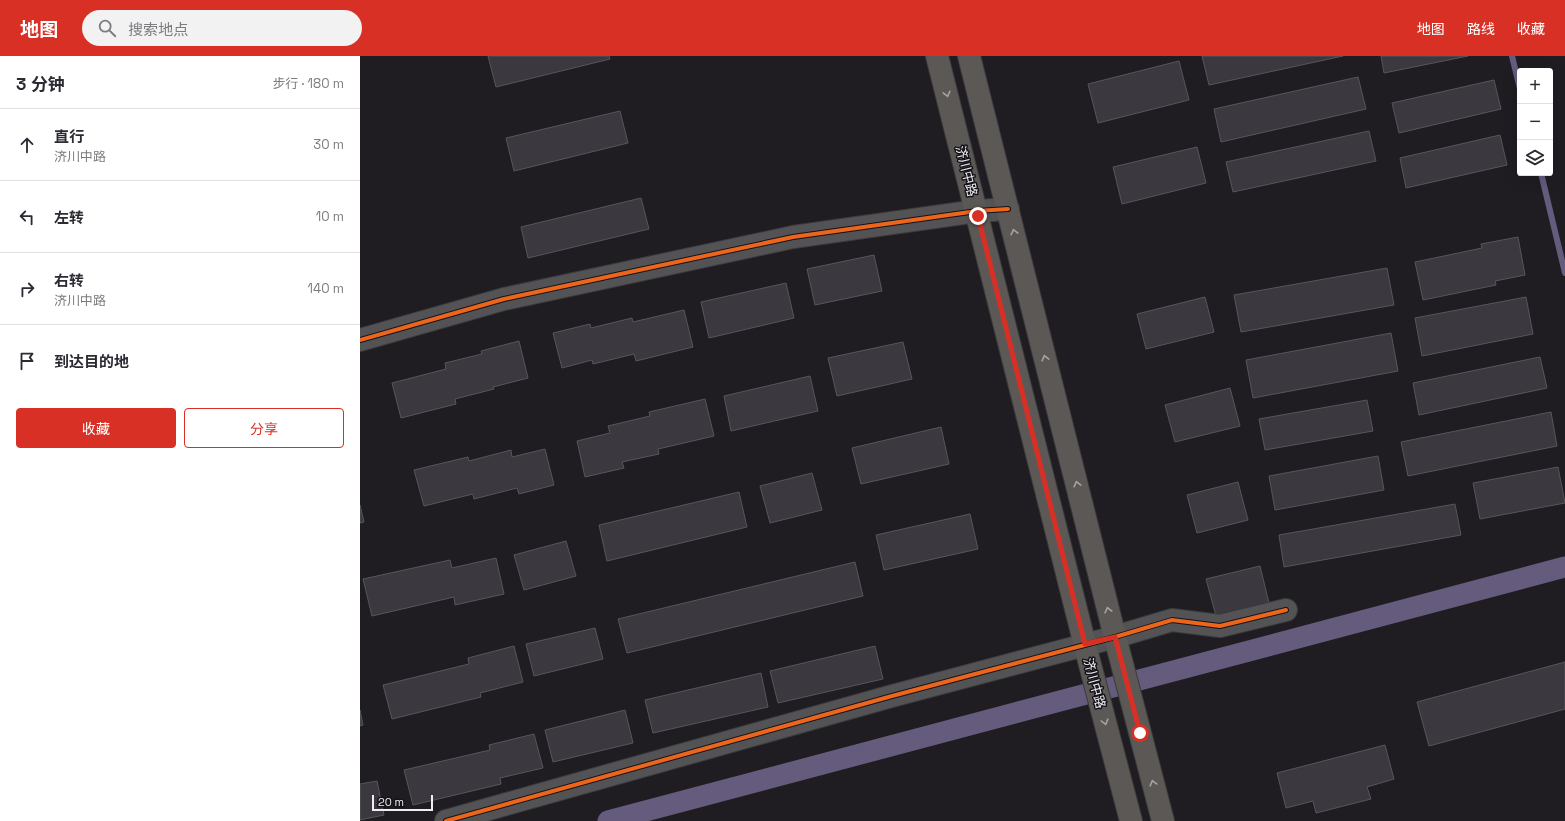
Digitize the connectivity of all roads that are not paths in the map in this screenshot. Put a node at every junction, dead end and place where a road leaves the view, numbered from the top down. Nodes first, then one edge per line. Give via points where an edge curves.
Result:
1 (937, 56) edge
2 (969, 56) edge
3 (1008, 209) junction
4 (977, 211) junction
5 (360, 340) edge
6 (1286, 610) dead end
7 (1116, 643) junction
8 (1086, 651) junction
9 (446, 821) edge
10 (1131, 821) edge
11 (1163, 821) edge

1 -> 4 main road, 济川中路
2 - 3 main road
3 - 4 street
7 -> 3 main road
4 - 5 street via 793,237 504,299
4 - 8 main road, 济川中路
6 - 7 street via 1220,626 1172,620
7 - 8 street
11 -> 7 main road
8 - 9 street via 892,696
8 -> 10 main road, 济川中路

